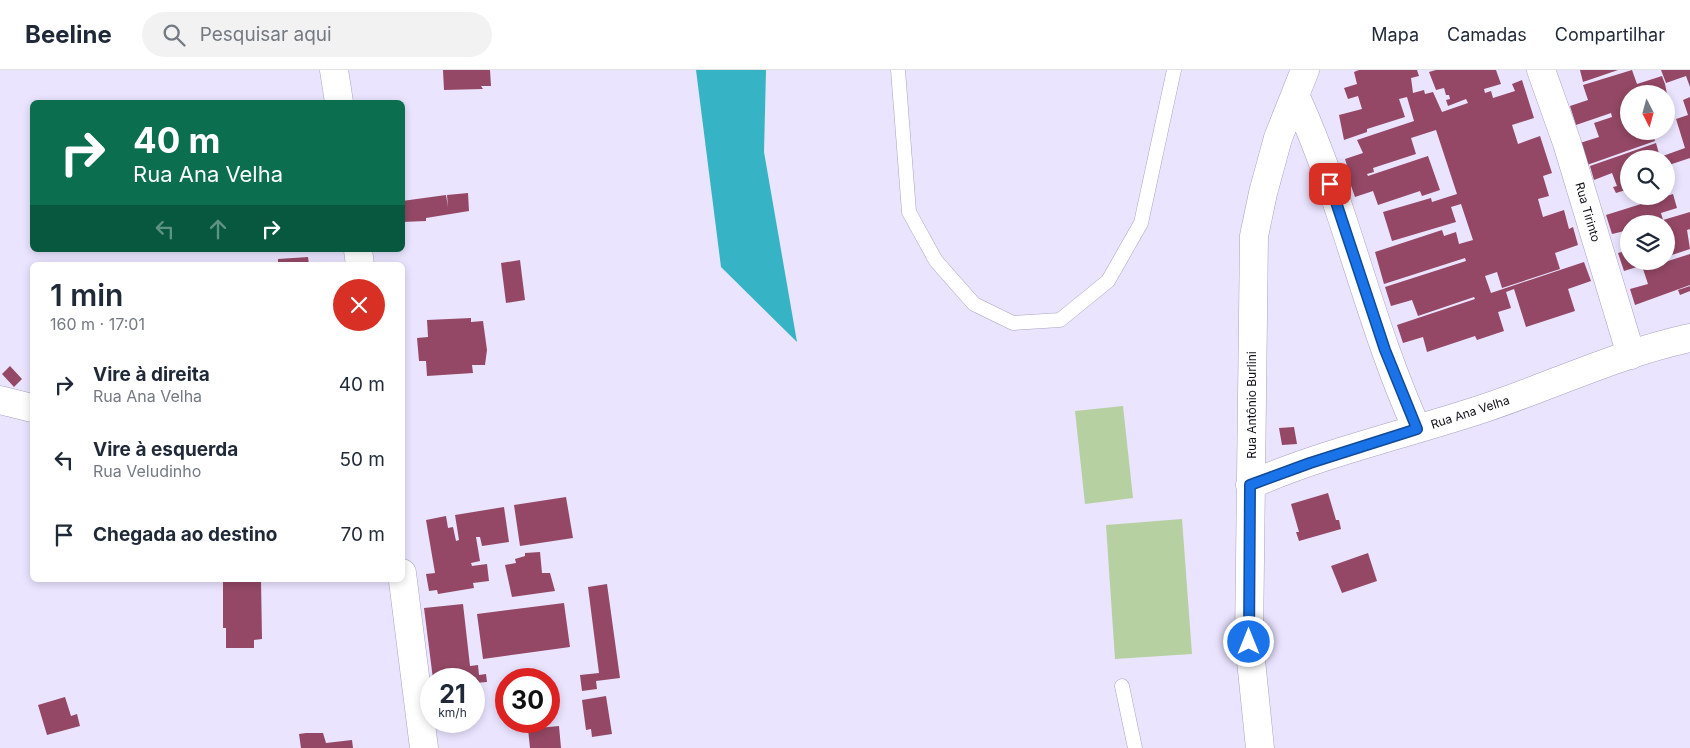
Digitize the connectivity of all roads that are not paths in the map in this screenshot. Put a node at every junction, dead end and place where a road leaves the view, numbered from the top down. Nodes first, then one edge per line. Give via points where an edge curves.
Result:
1 (334, 70) edge
2 (898, 70) edge
3 (1174, 70) edge
4 (1305, 70) edge
5 (1541, 70) edge
6 (1296, 97) junction
7 (338, 100) edge
8 (1690, 338) edge
9 (1631, 355) junction
10 (0, 400) edge
11 (30, 408) edge
12 (1417, 429) junction
13 (1250, 485) junction
14 (403, 582) edge
15 (1122, 686) dead end
16 (424, 748) edge
17 (1135, 748) edge
18 (1260, 748) edge

1 - 7 street
2 - 3 lane via 909,212 936,261 974,304 1013,323 1060,320 1108,281 1141,223
4 - 6 street, Rua Antônio Burlini
5 - 9 street, Rua Tirinto via 1570,151
6 - 12 street via 1312,132 1385,350
6 - 13 street, Rua Antônio Burlini via 1278,138 1254,236
8 - 9 street, Rua Ana Velha
9 - 12 street, Rua Ana Velha
10 - 11 street
12 - 13 street, Rua Ana Velha
13 - 18 street, Rua Antônio Burlini via 1249,642
14 - 16 street
15 - 17 lane

